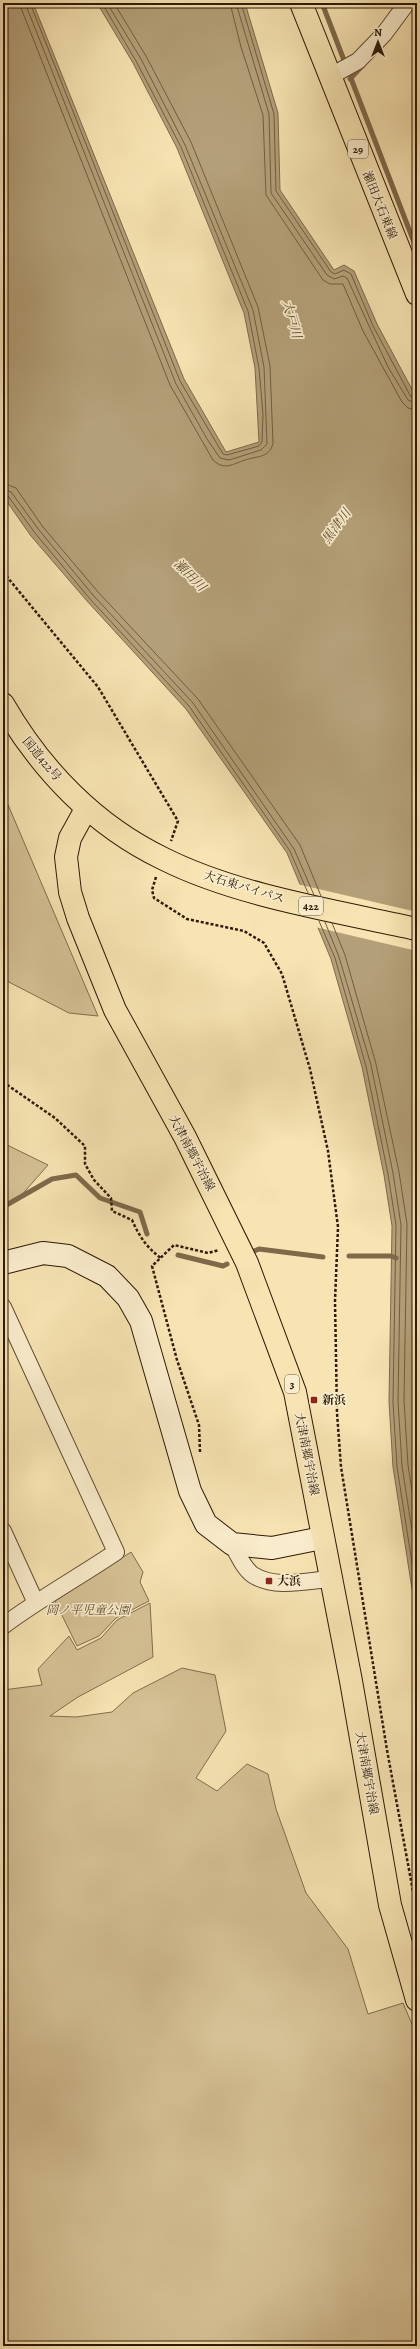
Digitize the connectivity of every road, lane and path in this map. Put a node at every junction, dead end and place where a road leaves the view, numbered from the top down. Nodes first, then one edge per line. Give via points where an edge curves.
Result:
1 (301, 3) edge
2 (407, 3) edge
3 (329, 78) junction
4 (417, 294) edge
5 (3, 572) edge
6 (3, 704) edge
7 (86, 809) junction
8 (163, 859) junction
9 (417, 928) edge
10 (3, 1082) edge
11 (238, 1243) junction
12 (161, 1258) junction
13 (3, 1263) edge
14 (3, 1307) edge
15 (200, 1456) dead end
16 (3, 1531) edge
17 (322, 1538) junction
18 (232, 1544) junction
19 (330, 1579) junction
20 (35, 1602) junction
21 (3, 1626) edge
22 (417, 1913) edge
23 (417, 2000) edge

1 - 3 main road, 瀬田大石東線 / 29
2 - 3 street via 384,34 358,61
3 - 4 main road, 瀬田大石東線 / 29
5 - 8 path via 98,687 178,821
6 - 7 main road, 国道422号 / 422 via 18,730 43,763
7 - 8 main road, 大石東バイパス / 422 via 122,835
7 - 11 main road, 大津南郷宇治線 / 3 via 70,838 66,857 68,881 78,918 115,1010 185,1137
8 - 9 main road, 大石東バイパス / 422 via 206,877 293,902
8 - 22 path via 153,887 154,898 187,919 244,931 264,943 282,974 310,1069 328,1151 338,1227 335,1309 341,1467 386,1750
10 - 12 path via 55,1118 85,1146 85,1164 94,1180 110,1198 112,1211 132,1220 150,1250
11 - 12 path via 208,1253 174,1245
11 - 17 main road, 大津南郷宇治線 / 3 via 295,1392
12 - 15 path via 152,1266 177,1360 199,1425
13 - 18 street via 43,1253 68,1256 107,1276 128,1298 141,1321 190,1491 206,1524
14 - 20 street via 116,1552
16 - 20 street
17 - 18 street via 272,1548
17 - 19 main road, 大津南郷宇治線 / 3
18 - 19 street via 252,1575 289,1583
19 - 23 main road, 大津南郷宇治線 / 3 via 351,1681 390,1905
20 - 21 street

